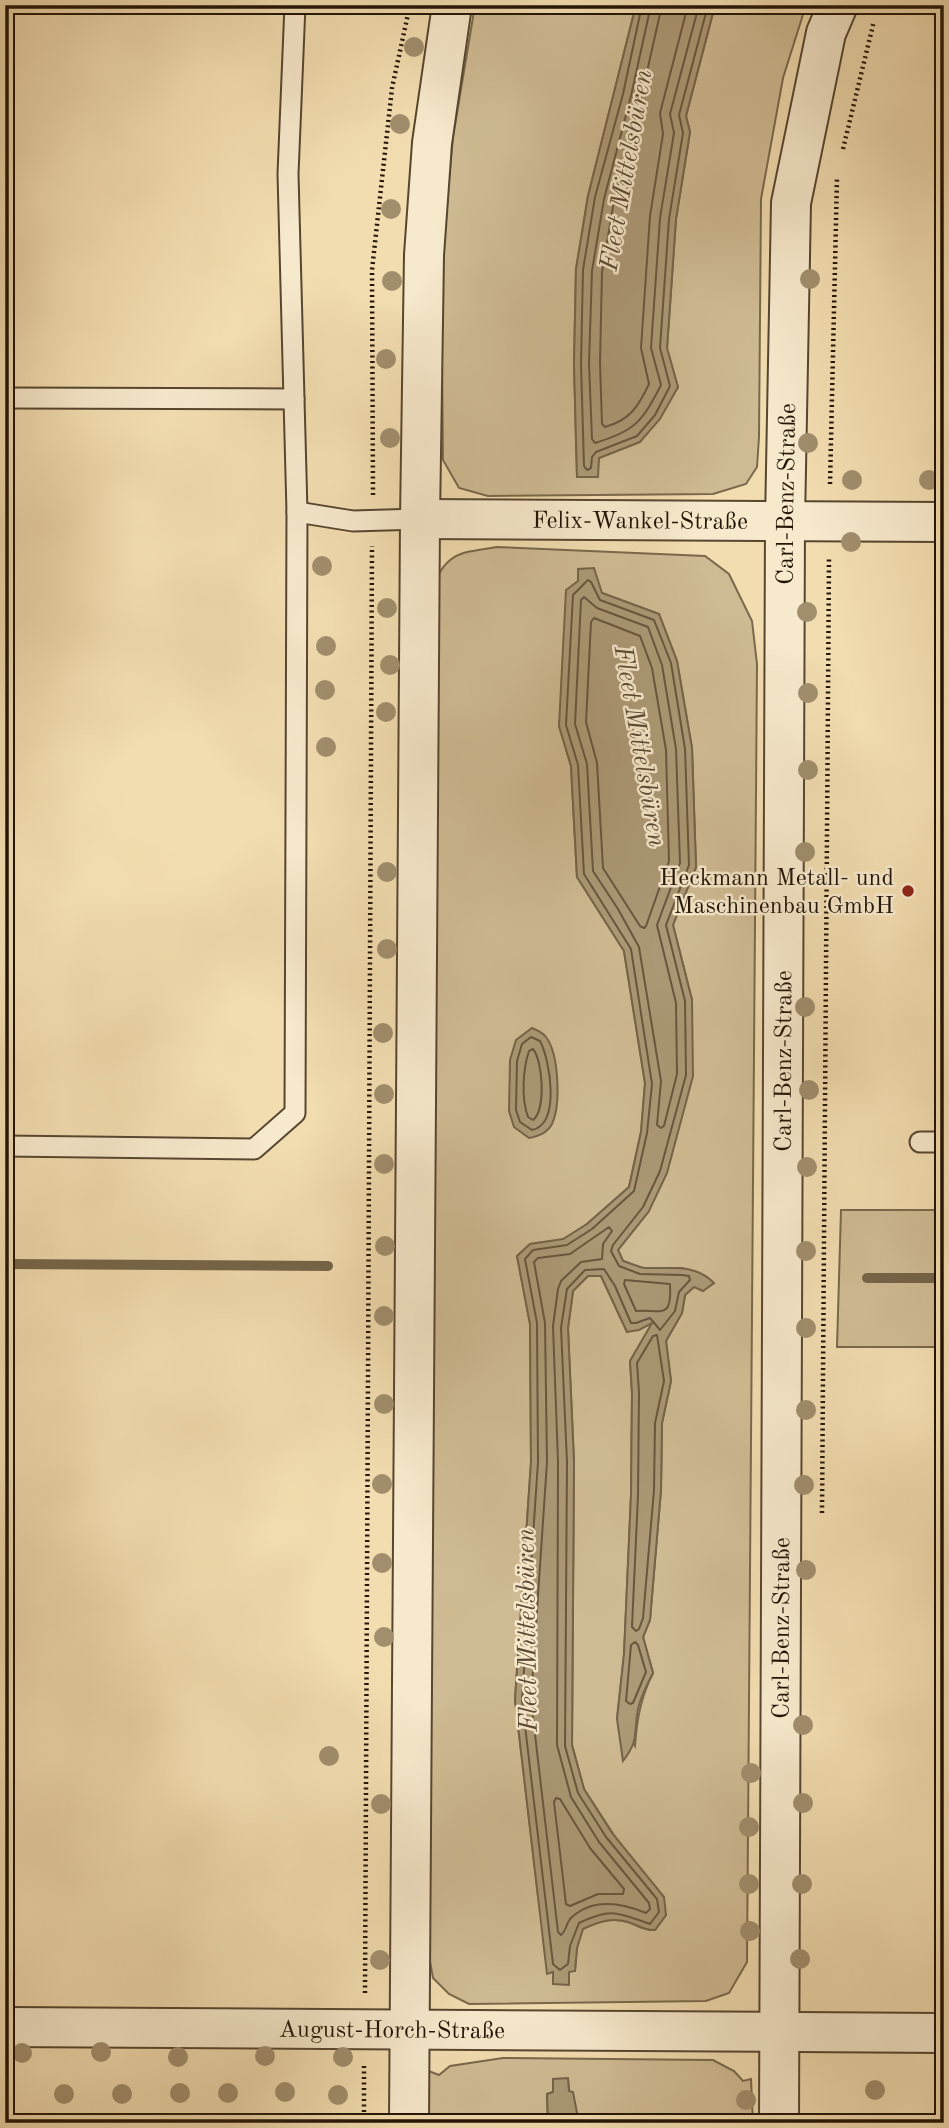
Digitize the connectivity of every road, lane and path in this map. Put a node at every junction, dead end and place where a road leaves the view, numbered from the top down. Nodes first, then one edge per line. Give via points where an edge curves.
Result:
1 (295, 5) edge
2 (410, 5) edge
3 (452, 5) edge
4 (838, 5) edge
5 (877, 9) dead end
6 (843, 150) dead end
7 (837, 175) dead end
8 (5, 398) edge
9 (294, 399) junction
10 (297, 512) junction
11 (419, 519) junction
12 (373, 520) junction
13 (829, 522) junction
14 (944, 522) edge
15 (785, 523) junction
16 (920, 1142) dead end
17 (944, 1142) edge
18 (5, 1146) edge
19 (822, 1519) dead end
20 (5, 2027) edge
21 (364, 2028) junction
22 (410, 2028) junction
23 (780, 2032) junction
24 (944, 2033) edge
25 (364, 2123) edge
26 (410, 2123) edge
27 (779, 2123) edge

1 - 9 lane via 288,174
2 - 12 path via 392,88 372,270
3 - 11 street via 432,143 425,241
4 - 15 street, Carl-Benz-Straße via 826,33 791,203
5 - 6 path
7 - 13 path, Carl-Benz-Straße
8 - 9 lane
9 - 10 lane
10 - 12 lane
10 - 18 lane via 295,1113 254,1149
11 - 12 lane
11 - 15 street, Felix-Wankel-Straße
11 - 22 street
12 - 21 path
13 - 14 street, Felix-Wankel-Straße
13 - 15 street, Felix-Wankel-Straße
13 - 19 path, Carl-Benz-Straße
15 - 23 street, Carl-Benz-Straße
16 - 17 lane
20 - 21 street, August-Horch-Straße
21 - 22 street, August-Horch-Straße
21 - 25 path
22 - 23 street, August-Horch-Straße
22 - 26 street
23 - 24 street, August-Horch-Straße
23 - 27 street, Carl-Benz-Straße

